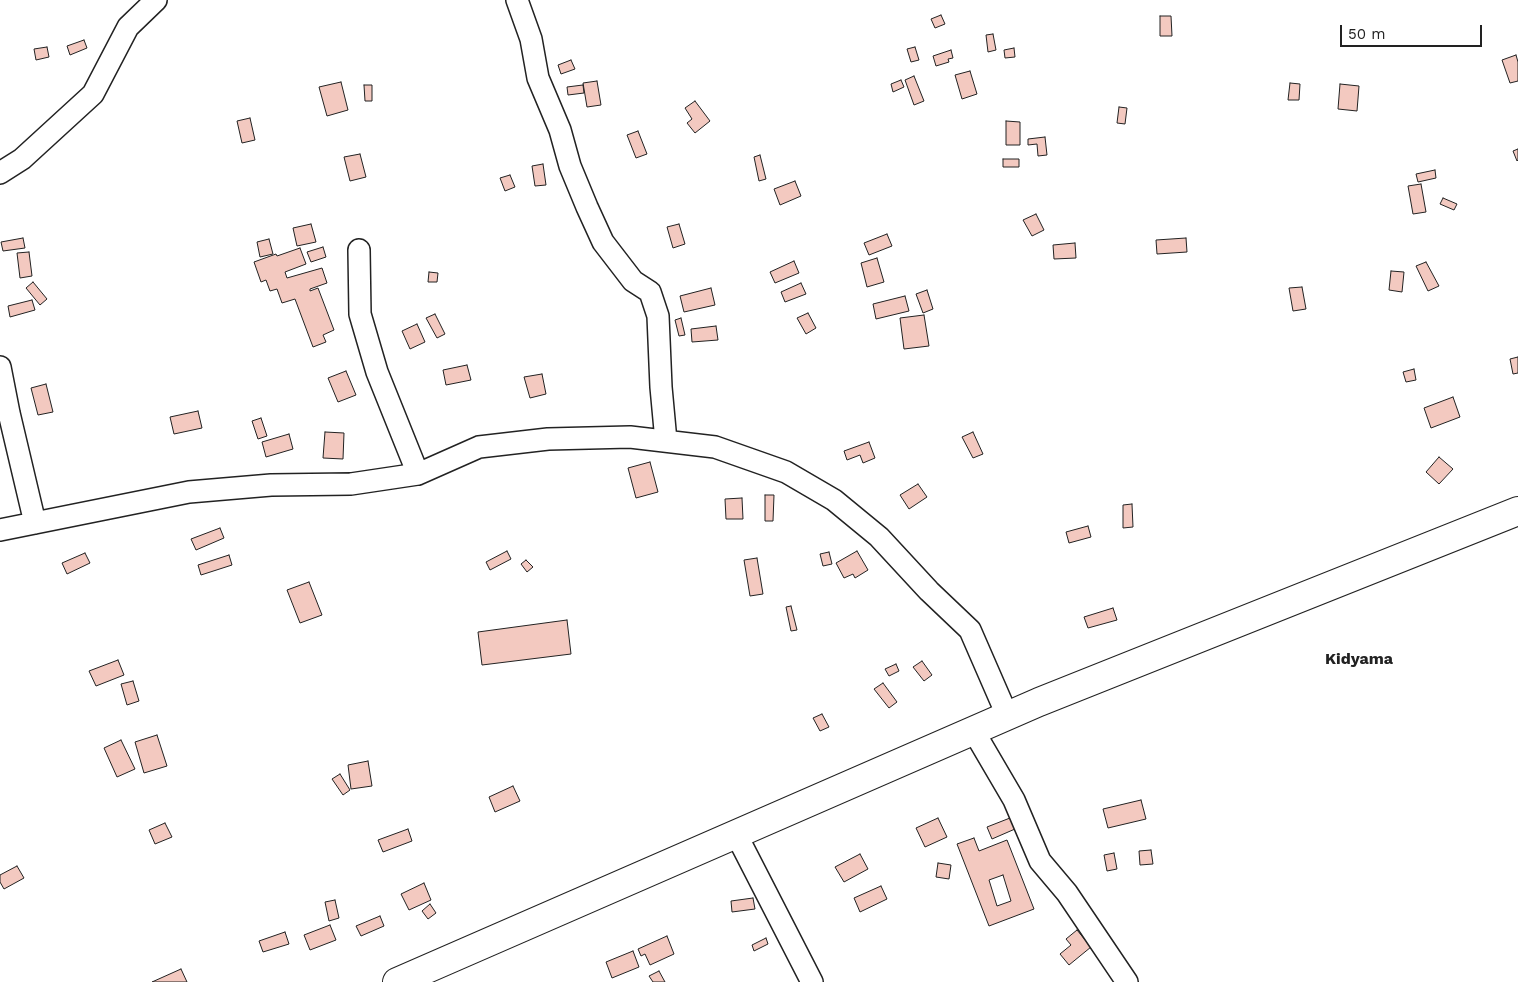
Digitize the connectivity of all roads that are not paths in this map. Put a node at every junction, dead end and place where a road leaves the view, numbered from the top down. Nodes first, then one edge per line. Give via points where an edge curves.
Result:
1 (156, 0) edge
2 (517, 0) edge
3 (0, 173) edge
4 (359, 250) dead end
5 (0, 367) edge
6 (666, 441) junction
7 (418, 474) junction
8 (1518, 511) edge
9 (34, 523) junction
10 (0, 530) edge
11 (1007, 715) junction
12 (973, 730) junction
13 (736, 834) junction
14 (397, 982) edge
15 (812, 982) edge
16 (1127, 982) edge

1 - 3 street via 128,27 93,94 22,159
2 - 6 street via 531,39 538,78 587,207 603,242 633,280 650,292 658,316
4 - 7 street via 360,314 377,372
5 - 9 street
6 - 7 street via 630,437 548,439 479,447
6 - 11 street via 715,448 786,472 834,500 879,536 970,630
7 - 9 street via 351,484 271,485 189,492
8 - 11 highway
9 - 10 street
11 - 12 highway
12 - 13 highway
12 - 16 street via 1014,800 1040,861 1067,893
13 - 14 highway
13 - 15 street

